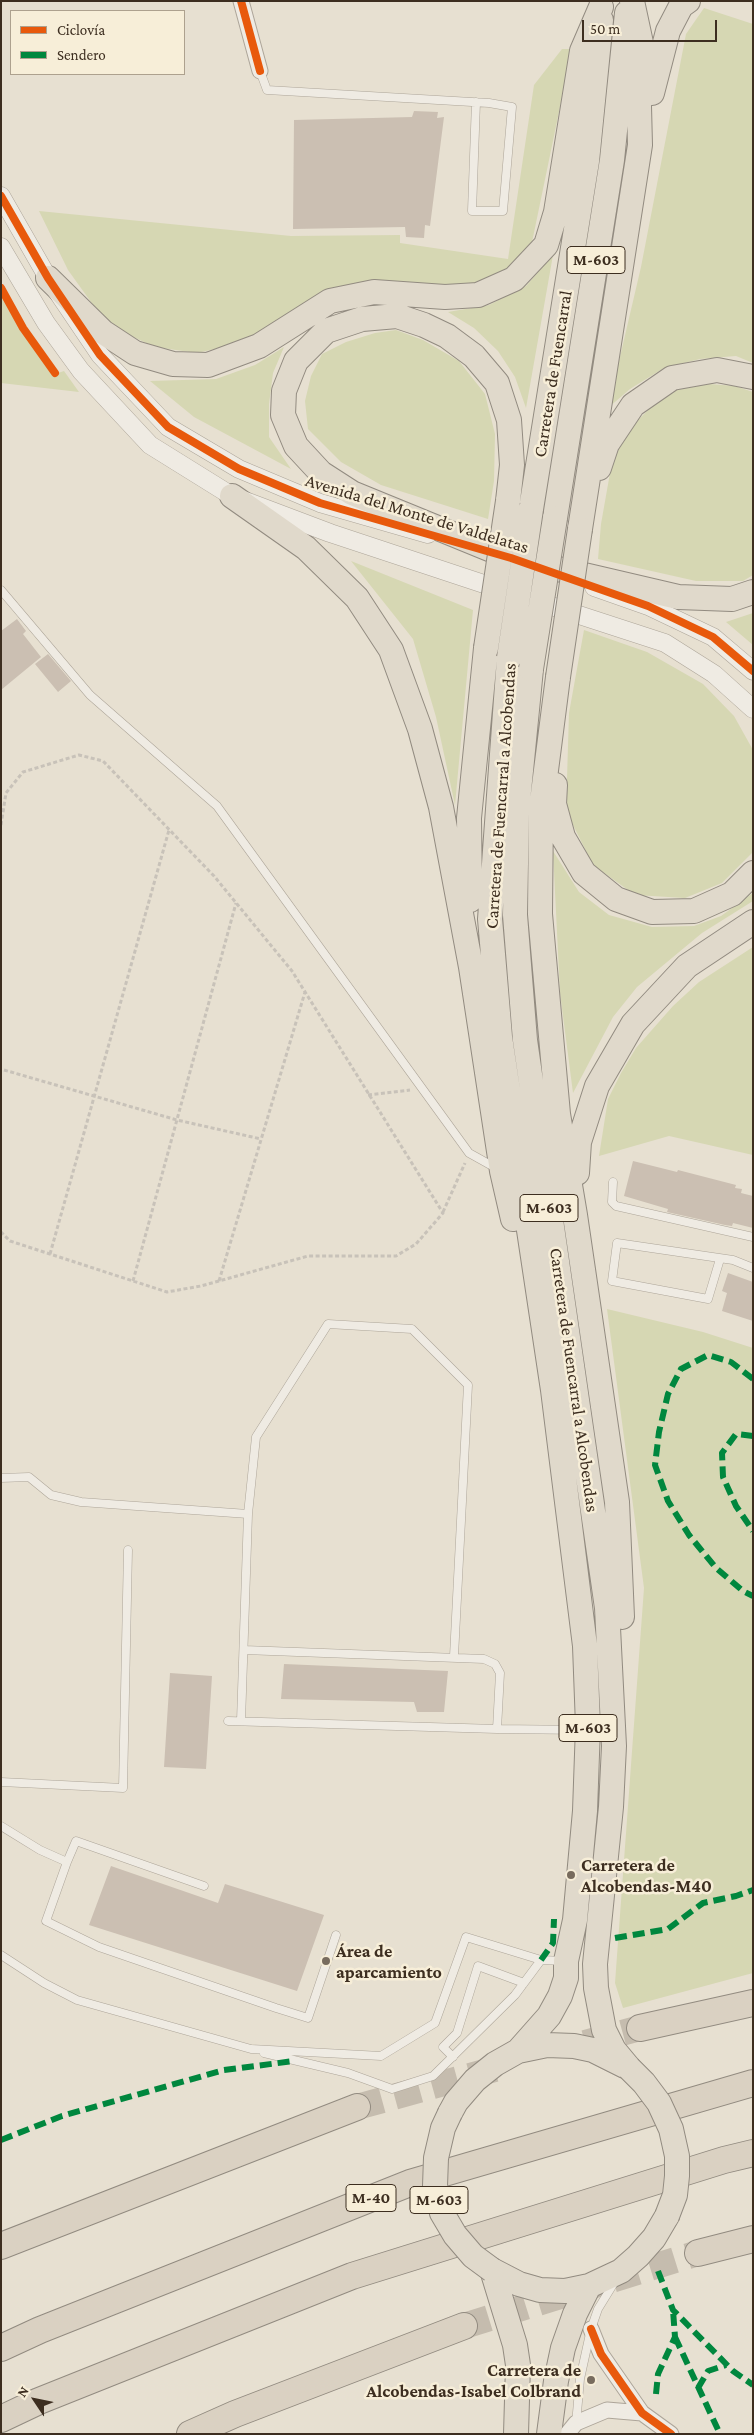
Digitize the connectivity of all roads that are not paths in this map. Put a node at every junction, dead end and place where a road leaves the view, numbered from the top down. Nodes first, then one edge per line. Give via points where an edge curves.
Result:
1 (241, 1) edge
2 (630, 1) edge
3 (688, 1) edge
4 (601, 4) edge
5 (260, 71) joint
6 (476, 102) junction
7 (640, 146) junction
8 (1, 196) edge
9 (1, 247) edge
10 (48, 278) junction
11 (753, 377) edge
12 (232, 496) junction
13 (531, 509) joint
14 (580, 529) junction
15 (511, 558) junction
16 (1, 590) edge
17 (753, 592) edge
18 (753, 671) edge
19 (558, 677) junction
20 (753, 710) edge
21 (753, 873) edge
22 (753, 922) edge
23 (471, 967) junction
24 (502, 1171) junction
25 (613, 1182) dead end
26 (575, 1215) junction
27 (753, 1237) edge
28 (720, 1258) junction
29 (753, 1268) edge
30 (553, 1390) junction
31 (1, 1478) edge
32 (248, 1514) junction
33 (128, 1550) dead end
34 (244, 1650) junction
35 (454, 1656) junction
36 (228, 1721) dead end
37 (241, 1721) junction
38 (497, 1729) junction
39 (588, 1730) junction
40 (614, 1746) junction
41 (1, 1782) edge
42 (1, 1826) edge
43 (67, 1862) junction
44 (204, 1886) dead end
45 (336, 1935) dead end
46 (1, 1955) edge
47 (541, 1960) junction
48 (566, 1961) junction
49 (524, 1983) junction
50 (753, 2003) edge
51 (640, 2028) tunnel mouth
52 (251, 2049) junction
53 (518, 2051) junction
54 (453, 2057) junction
55 (628, 2068) junction
56 (753, 2083) edge
57 (357, 2107) tunnel mouth
58 (753, 2153) edge
59 (753, 2239) edge
60 (1, 2246) edge
61 (698, 2253) tunnel mouth
62 (492, 2270) junction
63 (621, 2271) junction
64 (589, 2286) junction
65 (464, 2326) tunnel mouth
66 (591, 2330) junction
67 (1, 2348) edge
68 (642, 2413) junction
69 (1, 2420) edge
70 (573, 2430) edge
71 (190, 2434) edge
72 (516, 2434) edge
73 (549, 2434) edge
74 (671, 2434) edge

1 - 5 street
2 - 7 highway via 644,57
2 - 40 highway, Carretera de Fuencarral a Alcobendas / M-603, bridge via 612,160 531,669 517,811 515,915 525,1040 607,1608
3 - 7 highway via 681,6 668,31
4 - 10 highway via 582,51 556,212 546,245 514,279 478,295 445,297 374,292 330,301 259,346 208,365 173,364 135,353 103,332
4 - 13 highway, Carretera de Fuencarral / M-603 via 601,40 587,161
5 - 6 lane via 267,90
6 - 6 lane via 512,108 503,211 472,211
7 - 14 highway
8 - 10 street, Avenida del Monte de Valdelatas
9 - 12 street via 46,323 81,371 150,445
10 - 15 street, Avenida del Monte de Valdelatas via 100,355 168,427 239,469 320,503
11 - 14 highway via 717,370 672,378 633,405 607,444
12 - 20 street via 330,533 664,643 714,674
12 - 23 highway via 306,548 357,598 391,650 420,729 441,807
13 - 30 highway, Carretera de Fuencarral a Alcobendas / M-603, bridge via 509,658 490,919 500,1037
14 - 19 highway, bridge
15 - 17 highway via 678,597 732,599
15 - 18 street, Avenida del Monte de Valdelatas via 648,606 713,637
15 - 23 highway, bridge via 352,493 321,473 296,446 283,416 284,391 296,361 326,331 362,319 397,316 447,336 474,356 497,383 509,420 512,465 508,501 486,648 469,818
16 - 24 lane via 90,694 217,806 469,1153
19 - 21 highway via 554,804 563,836 584,873 616,899 652,912 694,911 732,894
19 - 26 highway via 541,809 540,914 558,1114
22 - 26 highway via 687,966 633,1024 597,1086 579,1142
23 - 24 highway
24 - 30 highway
25 - 27 lane via 612,1202 616,1206
26 - 40 highway via 617,1502 624,1661
28 - 28 lane via 617,1243 612,1281 708,1299
28 - 29 lane
30 - 39 highway, Carretera de Fuencarral a Alcobendas / M-603 via 585,1646
31 - 32 lane via 29,1477 51,1495 82,1502
32 - 34 lane
32 - 35 lane via 256,1437 328,1324 412,1329 468,1385
33 - 41 lane via 123,1788
34 - 35 lane
34 - 37 lane
35 - 38 lane via 484,1659 495,1664 500,1673
36 - 37 lane
37 - 38 lane
38 - 39 lane
39 - 48 highway, Carretera de Fuencarral a Alcobendas / M-603 via 584,1830 575,1920
40 - 55 highway, Carretera de Fuencarral a Alcobendas / M-603 via 595,1964 596,1988 604,2030
42 - 43 lane
43 - 44 lane via 76,1841
43 - 45 lane via 46,1921 99,1947 308,2018
46 - 52 lane via 44,1984 77,2000
47 - 48 lane
47 - 49 lane
47 - 52 lane via 466,1937 435,2023 381,2056
48 - 53 highway, Carretera de Fuencarral a Alcobendas / M-603 via 566,1978 560,1996 549,2016
49 - 54 lane via 515,1996
49 - 54 lane via 478,1966 457,2033 443,2047
50 - 51 highway
52 - 54 lane via 348,2073 392,2089 433,2076
53 - 55 highway, M-603 via 547,2045 574,2046 599,2053
53 - 62 highway, M-603, bridge via 494,2064 456,2102 443,2128 436,2158 435,2186 442,2213 473,2256
55 - 63 highway, M-603, bridge via 659,2103 677,2156 677,2176 667,2216 654,2238
56 - 67 highway, M-40 via 410,2183
57 - 60 highway
58 - 69 highway via 352,2276 39,2401
59 - 61 highway
62 - 64 highway, M-603 via 519,2284 540,2290 565,2291
62 - 72 highway via 516,2345
63 - 64 highway, M-603
63 - 66 lane via 598,2309
64 - 73 highway via 575,2314 564,2348
65 - 71 highway
66 - 68 street via 600,2354
66 - 70 lane
68 - 70 street via 607,2410
68 - 74 street

